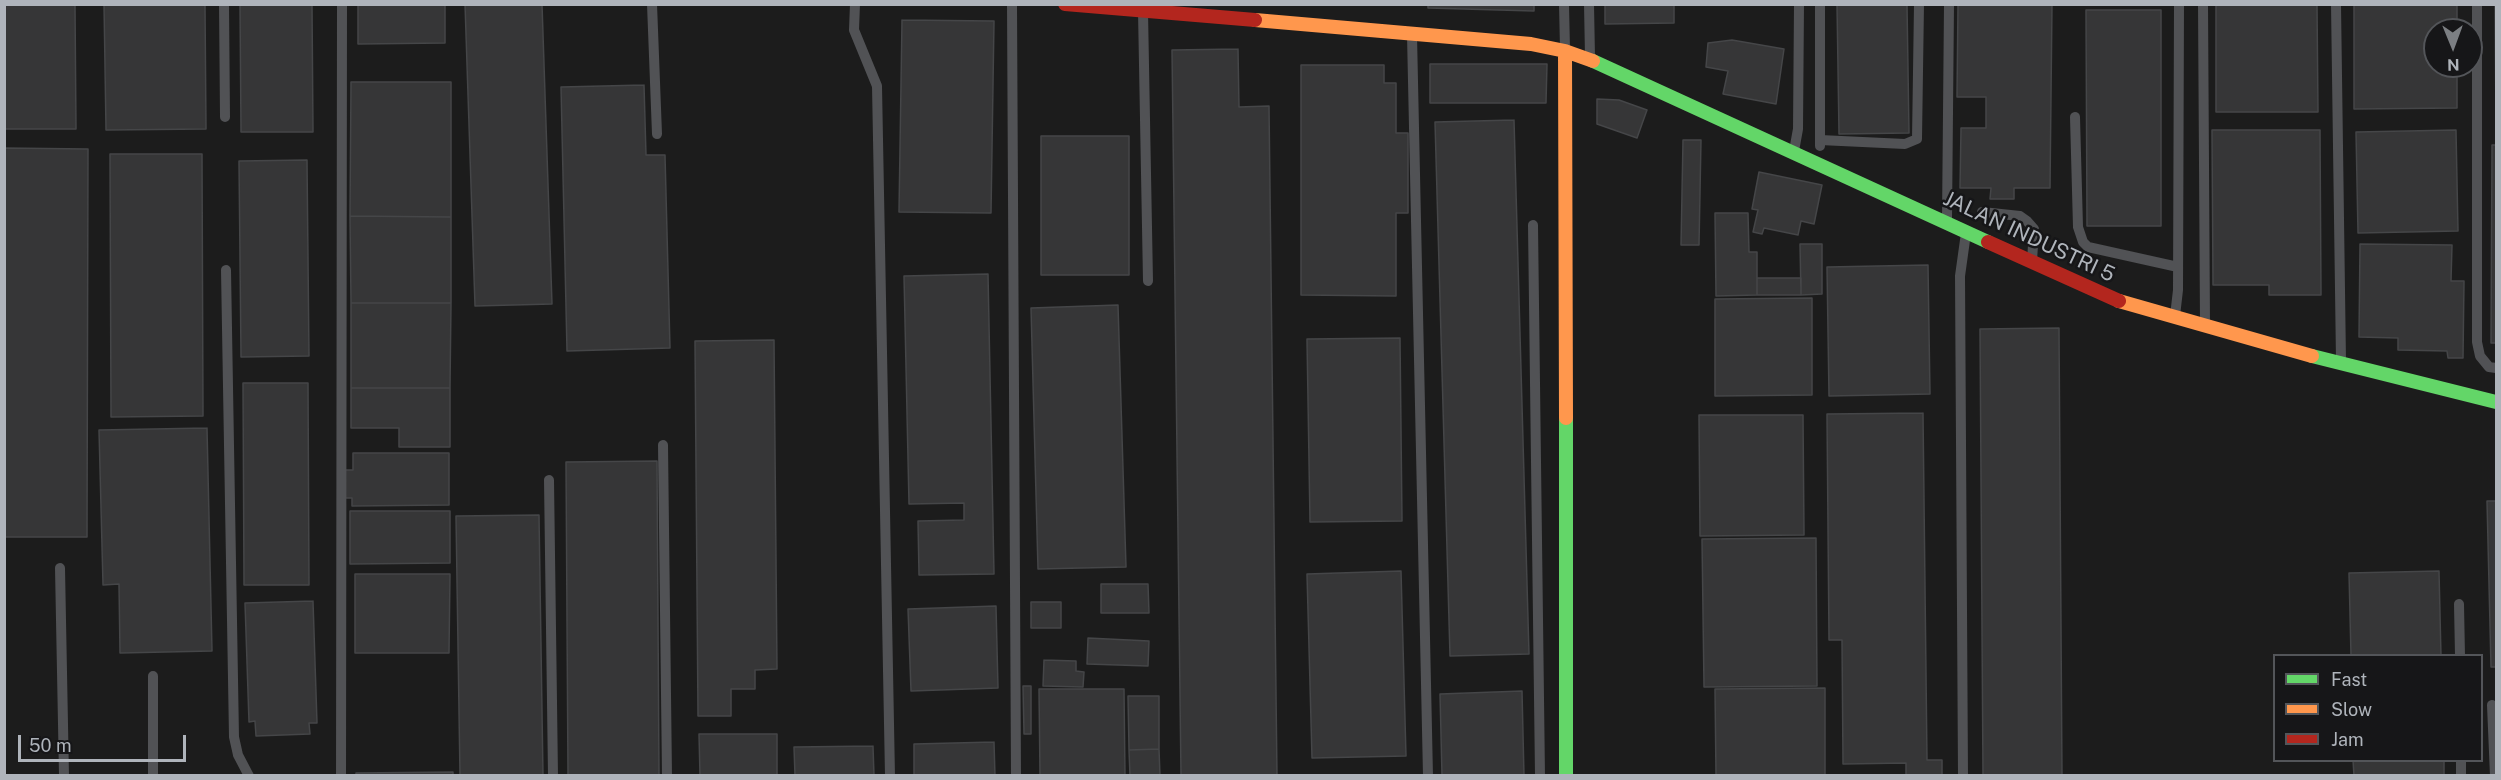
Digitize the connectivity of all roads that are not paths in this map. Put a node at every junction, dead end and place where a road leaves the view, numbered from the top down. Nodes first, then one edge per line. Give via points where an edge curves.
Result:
1 (224, 4) edge
2 (342, 4) edge
3 (652, 4) edge
4 (855, 4) edge
5 (1012, 4) edge
6 (1065, 4) edge
7 (1564, 4) edge
8 (1589, 4) edge
9 (1799, 4) edge
10 (1820, 4) edge
11 (1919, 4) edge
12 (1949, 4) edge
13 (2179, 4) edge
14 (2203, 4) edge
15 (2336, 4) edge
16 (2477, 4) edge
17 (1142, 7) edge
18 (1412, 34) junction
19 (1565, 51) junction
20 (1590, 60) junction
21 (225, 117) dead end
22 (2075, 117) dead end
23 (657, 134) dead end
24 (1820, 140) junction
25 (1794, 152) junction
26 (1820, 164) junction
27 (1982, 212) dead end
28 (1947, 223) junction
29 (1533, 225) dead end
30 (1966, 231) junction
31 (2032, 261) junction
32 (2178, 267) junction
33 (226, 270) dead end
34 (1148, 281) dead end
35 (2175, 318) junction
36 (2205, 327) junction
37 (2341, 364) junction
38 (2496, 368) edge
39 (2496, 402) edge
40 (663, 445) dead end
41 (549, 480) dead end
42 (60, 568) dead end
43 (2459, 604) dead end
44 (2460, 654) edge
45 (153, 676) dead end
46 (2492, 705) dead end
47 (64, 776) edge
48 (153, 776) edge
49 (249, 776) edge
50 (341, 776) edge
51 (553, 776) edge
52 (667, 776) edge
53 (890, 776) edge
54 (1016, 776) edge
55 (1428, 776) edge
56 (1540, 776) edge
57 (1566, 776) edge
58 (1963, 776) edge
59 (2495, 776) edge

1 - 21 lane
2 - 50 lane
3 - 23 lane
4 - 53 lane via 854,30 877,86
5 - 54 lane
6 - 17 street, JALAN INDUSTRI 5
7 - 19 lane
8 - 20 lane
9 - 25 lane via 1798,129
10 - 24 lane
11 - 24 lane via 1917,139 1905,144
12 - 28 lane
13 - 32 lane
14 - 36 lane
15 - 37 lane
16 - 38 lane via 2477,342 2480,356 2489,367
17 - 18 street, JALAN INDUSTRI 5
17 - 34 lane
18 - 19 street, JALAN INDUSTRI 5 via 1531,44
18 - 55 lane
19 - 20 street, JALAN INDUSTRI 5
19 - 57 street
20 - 25 street, JALAN INDUSTRI 5
22 - 32 lane via 2078,227 2083,242 2088,247
24 - 26 lane
25 - 26 street, JALAN INDUSTRI 5
26 - 28 street, JALAN INDUSTRI 5
27 - 31 lane via 2020,216 2027,221 2034,230
28 - 30 street, JALAN INDUSTRI 5
29 - 56 lane
30 - 31 street, JALAN INDUSTRI 5
30 - 58 lane via 1960,276
31 - 35 street, JALAN INDUSTRI 5 via 2118,301
32 - 35 lane
33 - 49 lane via 234,737
35 - 36 street, JALAN INDUSTRI 5
36 - 37 street, JALAN INDUSTRI 5
37 - 39 street, JALAN INDUSTRI 5
40 - 52 lane
41 - 51 lane
42 - 47 lane
43 - 44 lane
45 - 48 lane
46 - 59 lane

